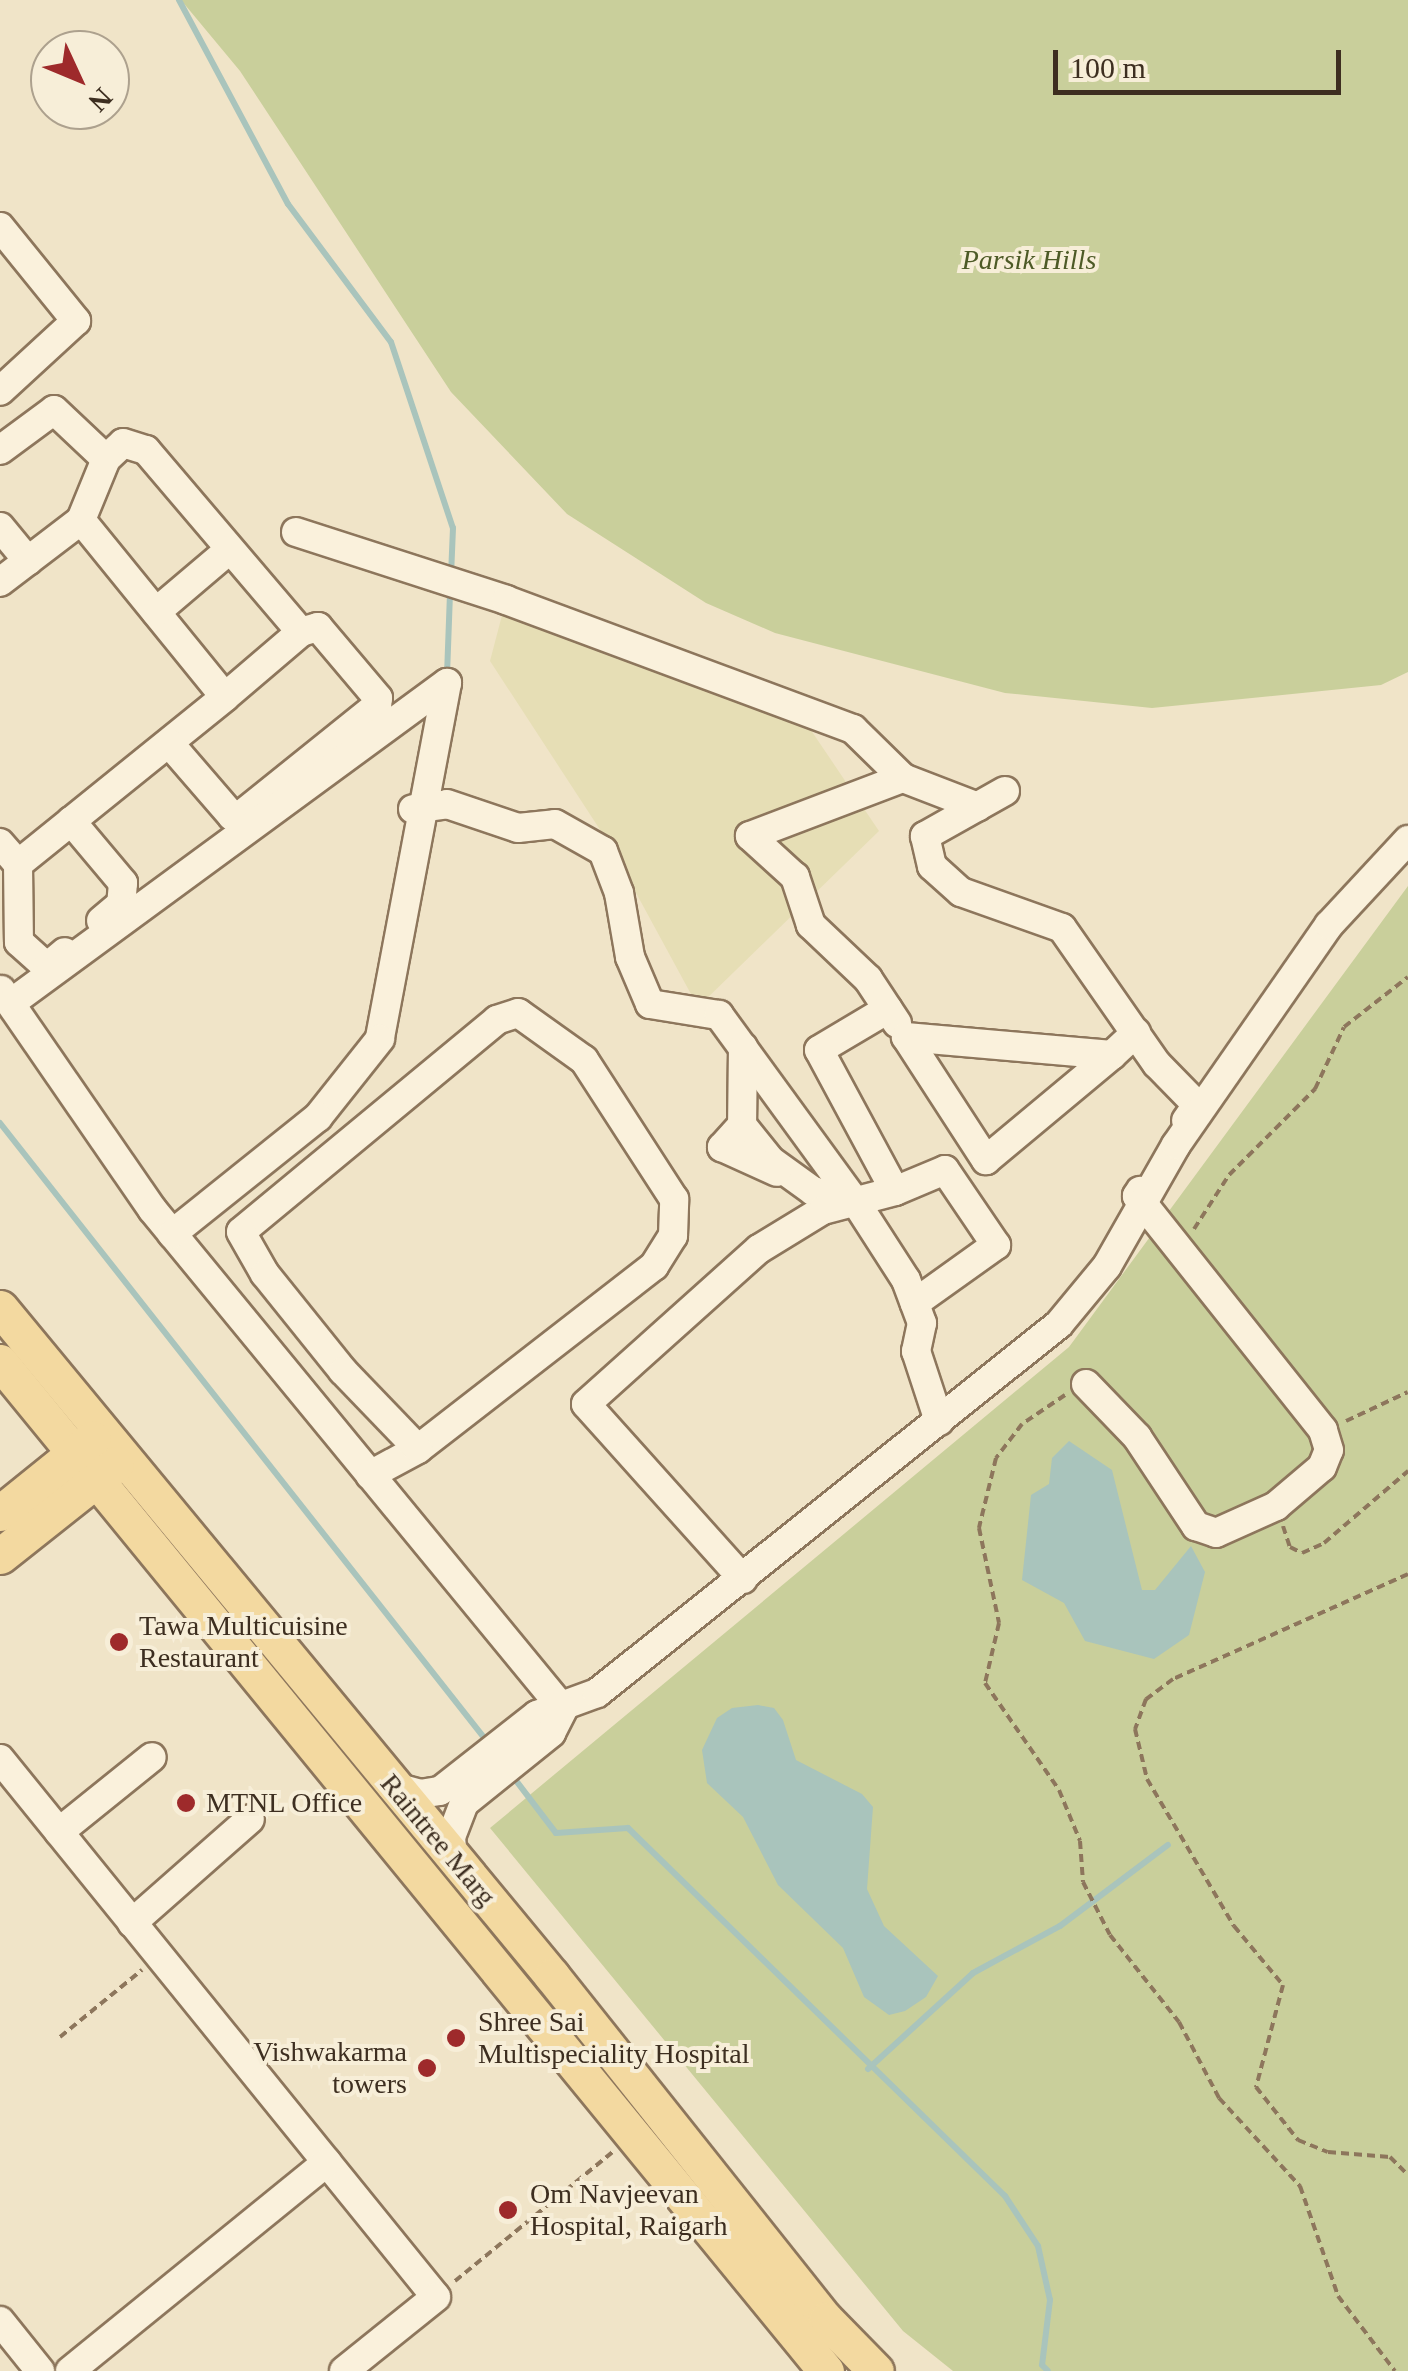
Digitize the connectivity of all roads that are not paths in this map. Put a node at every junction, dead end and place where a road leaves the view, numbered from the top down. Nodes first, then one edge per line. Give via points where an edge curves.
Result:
1 (0, 227) edge
2 (0, 392) edge
3 (0, 450) edge
4 (106, 459) junction
5 (80, 520) junction
6 (0, 526) edge
7 (296, 532) dead end
8 (229, 550) junction
9 (28, 561) junction
10 (0, 582) edge
11 (156, 612) junction
12 (301, 632) junction
13 (225, 697) junction
14 (168, 743) junction
15 (903, 778) junction
16 (1006, 792) dead end
17 (978, 806) junction
18 (420, 808) junction
19 (71, 821) junction
20 (1408, 840) edge
21 (9, 853) edge
22 (6, 996) edge
23 (888, 1009) junction
24 (1136, 1033) junction
25 (906, 1037) junction
26 (743, 1048) junction
27 (1112, 1055) junction
28 (986, 1160) junction
29 (945, 1170) junction
30 (895, 1192) junction
31 (857, 1204) junction
32 (1143, 1204) junction
33 (178, 1241) junction
34 (915, 1303) junction
35 (0, 1308) edge
36 (0, 1362) edge
37 (1086, 1384) road end
38 (939, 1420) junction
39 (418, 1449) junction
40 (100, 1455) junction
41 (370, 1475) junction
42 (0, 1513) edge
43 (0, 1556) edge
44 (742, 1579) junction
45 (562, 1709) junction
46 (152, 1758) dead end
47 (0, 1759) edge
48 (482, 1774) junction
49 (391, 1786) junction
50 (250, 1819) dead end
51 (59, 1832) junction
52 (453, 1860) junction
53 (132, 1924) junction
54 (326, 2162) junction
55 (0, 2321) edge
56 (40, 2371) edge
57 (70, 2371) edge
58 (344, 2371) edge
59 (826, 2371) edge
60 (876, 2371) edge

1 - 2 street via 76,320
3 - 4 street via 54,410
4 - 5 street
4 - 8 street via 124,443 146,450
5 - 9 street
5 - 11 street
6 - 9 street
7 - 15 street via 451,580 853,730
8 - 11 street
8 - 12 street
9 - 10 street
11 - 13 street
12 - 13 street
12 - 14 street via 318,627 378,698 377,706 240,816 232,816
13 - 14 street
14 - 19 street
15 - 17 street
15 - 23 street via 750,836 796,877 811,925 868,979
16 - 17 street
17 - 24 street via 925,836 932,866 961,892 1062,928
18 - 22 street via 447,683
18 - 26 street via 447,804 518,828 555,824 603,851 619,892 630,957 650,1004 719,1014
18 - 33 street via 380,1039 318,1117
19 - 21 street
19 - 21 street via 125,892 121,904 47,966 18,942
20 - 32 street via 1329,926
22 - 33 street
23 - 25 street
23 - 30 street via 819,1050
24 - 27 street
24 - 32 street via 1197,1104 1137,1196
25 - 27 street
25 - 28 street
26 - 31 street
26 - 31 street via 742,1125 770,1160 801,1183
27 - 28 street
28 - 29 street
29 - 30 street
29 - 34 street via 996,1245
30 - 31 street
31 - 34 street
31 - 44 street via 823,1210 759,1248 586,1404
32 - 37 street via 1323,1430 1329,1450 1322,1466 1276,1506 1216,1533 1196,1526 1137,1437
32 - 38 street via 1079,1302
33 - 41 street
34 - 38 street via 922,1324 916,1351
35 - 40 main road, Raintree Marg
36 - 40 main road, Raintree Marg
38 - 44 street
39 - 39 street via 654,1266 673,1236 674,1199 584,1060 518,1014 497,1020 242,1232 264,1274
39 - 41 street
40 - 42 main road
40 - 43 main road
40 - 49 main road, Raintree Marg
40 - 59 main road, Raintree Marg via 632,2136
41 - 45 street
44 - 45 street via 628,1671
45 - 48 street via 552,1733 514,1748
46 - 51 street
47 - 51 street
48 - 49 street via 430,1794
48 - 52 street via 458,1814
49 - 52 main road, Raintree Marg
50 - 53 street
51 - 53 street
52 - 60 main road, Raintree Marg via 826,2320
53 - 54 street
54 - 57 street
54 - 58 street via 436,2296
55 - 56 street

